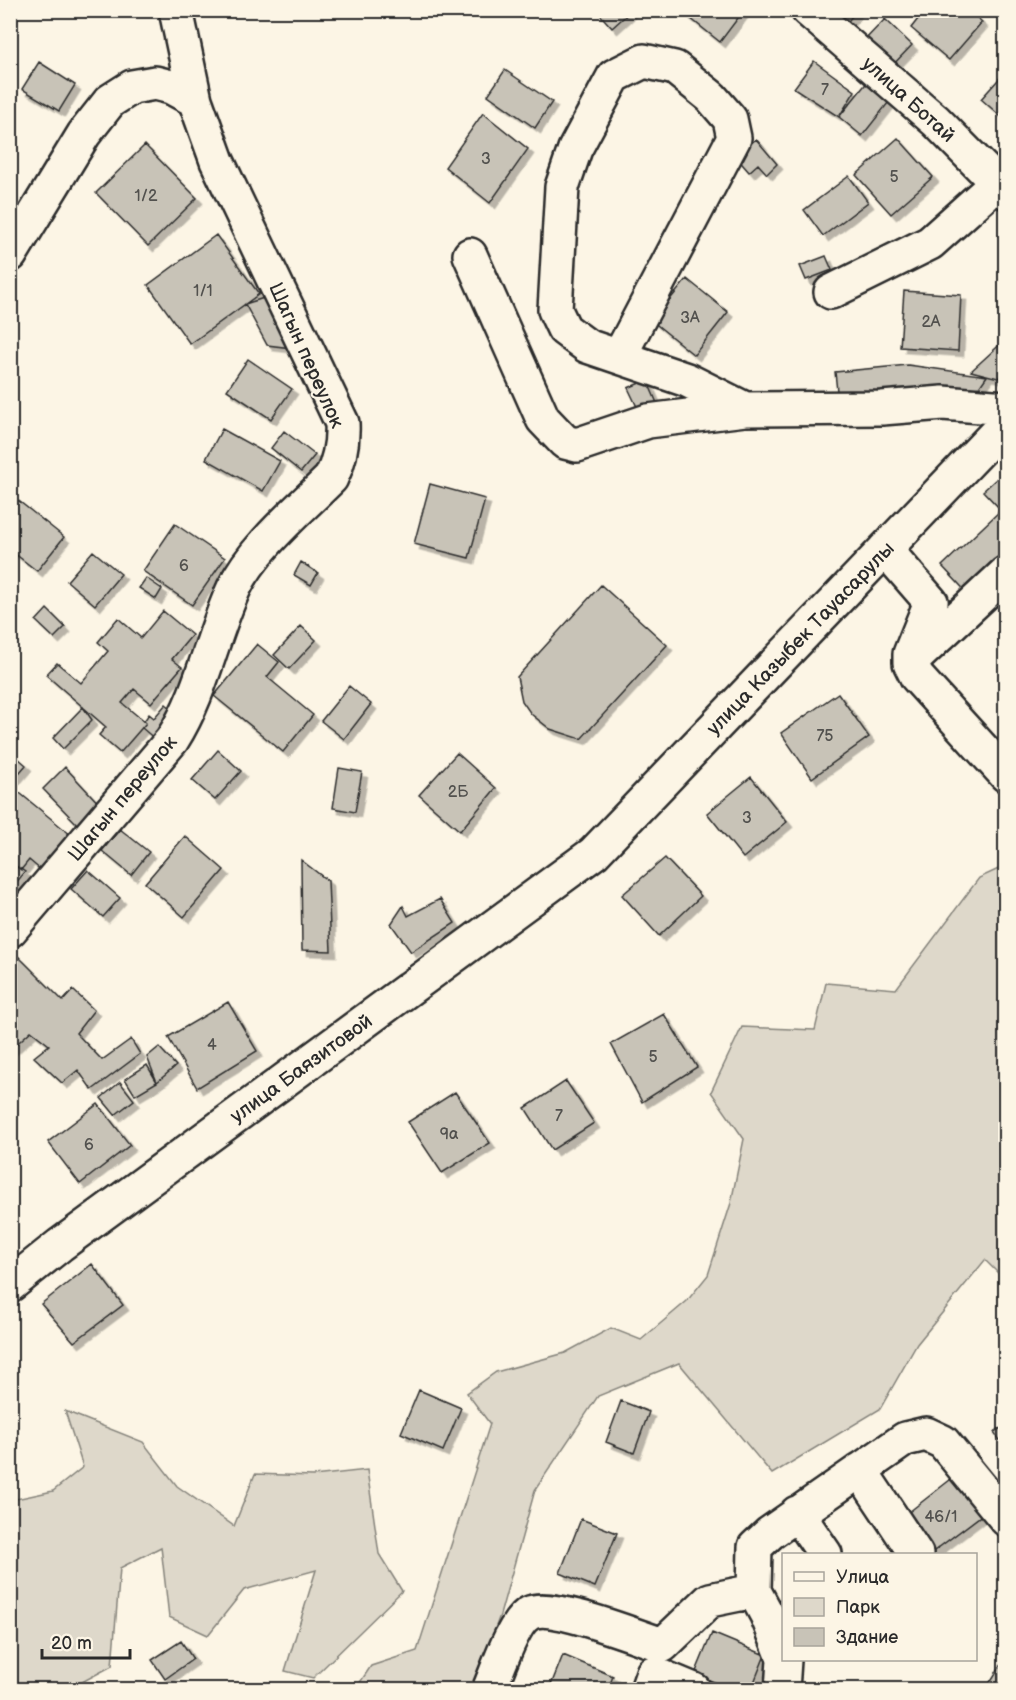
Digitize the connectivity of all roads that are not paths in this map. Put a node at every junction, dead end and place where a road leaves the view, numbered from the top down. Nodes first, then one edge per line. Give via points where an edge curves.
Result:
1 (176, 10) edge
2 (808, 10) edge
3 (195, 100) junction
4 (1001, 188) edge
5 (10, 255) edge
6 (470, 255) dead end
7 (831, 291) dead end
8 (620, 355) junction
9 (1005, 408) edge
10 (745, 409) junction
11 (1005, 423) edge
12 (885, 549) junction
13 (1005, 573) edge
14 (910, 663) junction
15 (1005, 775) edge
16 (594, 853) joint
17 (10, 930) edge
18 (10, 1285) edge
19 (860, 1470) junction
20 (797, 1514) junction
21 (1005, 1518) edge
22 (824, 1553) edge
23 (915, 1553) edge
24 (754, 1591) junction
25 (782, 1654) edge
26 (784, 1661) edge
27 (489, 1689) edge
28 (647, 1689) edge
29 (694, 1689) edge
30 (782, 1689) edge

1 - 3 street, Шагын переулок
2 - 4 street, улица Ботай via 936,121
3 - 5 street via 155,83 132,87 110,101 84,134
3 - 17 street, Шагын переулок via 217,161 342,423 338,463 331,478 255,556 235,586 189,714 172,740
4 - 7 street via 930,243
6 - 10 street via 543,419 565,442 577,445 648,421
8 - 8 street via 734,138 730,119 711,97 675,68 644,61 614,76 575,149 562,187 555,310 564,329 575,338 587,346
8 - 10 street via 687,380
9 - 10 street via 943,403 882,408
11 - 12 street, улица Казыбек Тауасарулы
12 - 14 street via 931,602
12 - 16 street, улица Казыбек Тауасарулы
13 - 14 street
14 - 15 street via 917,677
16 - 18 street, улица Баязитовой
19 - 20 street
19 - 21 street via 904,1438 926,1434 943,1442
19 - 23 street
20 - 22 street
20 - 24 street via 755,1547
24 - 25 street
24 - 27 street via 710,1600 663,1645 550,1609 529,1613 516,1628
26 - 30 street
28 - 29 street via 653,1673

